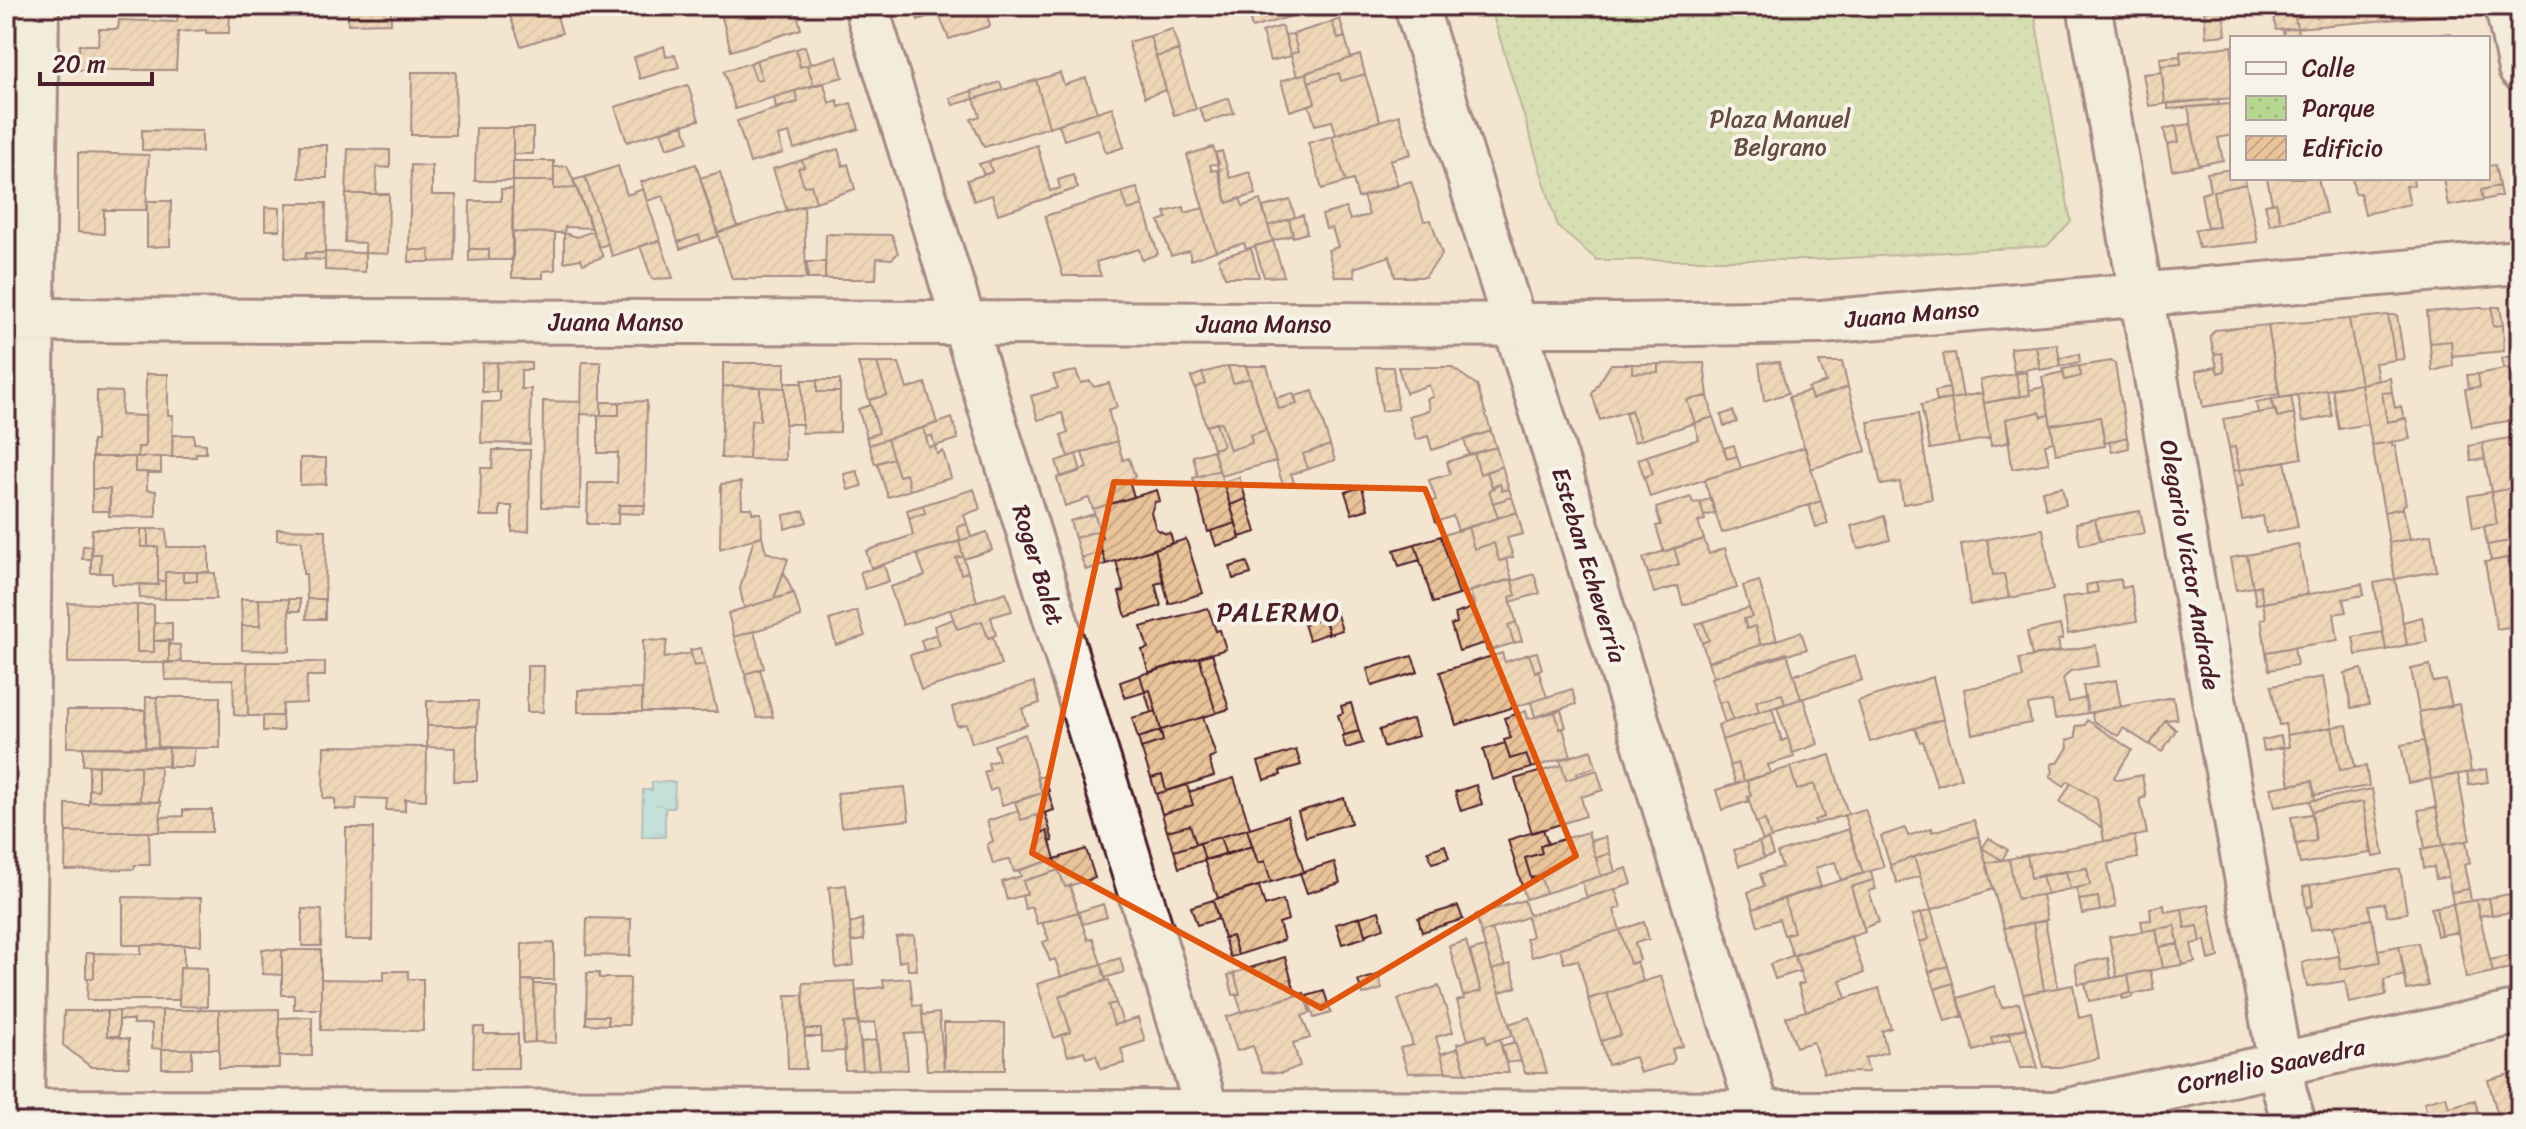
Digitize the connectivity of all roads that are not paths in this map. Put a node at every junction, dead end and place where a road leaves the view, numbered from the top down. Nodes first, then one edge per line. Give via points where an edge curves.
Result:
1 (37, 6) edge
2 (866, 6) edge
3 (1416, 6) edge
4 (2089, 6) edge
5 (2507, 6) edge
6 (2520, 69) edge
7 (2520, 262) edge
8 (2141, 296) junction
9 (19, 320) edge
10 (964, 323) junction
11 (1515, 325) junction
12 (2520, 1012) edge
13 (2280, 1064) junction
14 (16, 1115) edge
15 (690, 1117) edge
16 (1210, 1118) edge
17 (1761, 1118) edge
18 (2294, 1123) edge

1 - 9 street
2 - 10 street, Roger Balet
3 - 11 street, Esteban Echeverría
4 - 8 street, Olegario Víctor Andrade
5 - 6 street
7 - 8 street, Juana Manso
8 - 11 street, Juana Manso via 1821,322
8 - 13 street, Olegario Víctor Andrade
9 - 10 street, Juana Manso
9 - 14 street
10 - 11 street, Juana Manso
10 - 16 street, Roger Balet
11 - 17 street, Esteban Echeverría
12 - 13 street, Cornelio Saavedra
13 - 17 street, Cornelio Saavedra via 2055,1113
13 - 18 street, Olegario Víctor Andrade
14 - 15 street, Cornelio Saavedra
15 - 16 street, Cornelio Saavedra
16 - 17 street, Cornelio Saavedra

